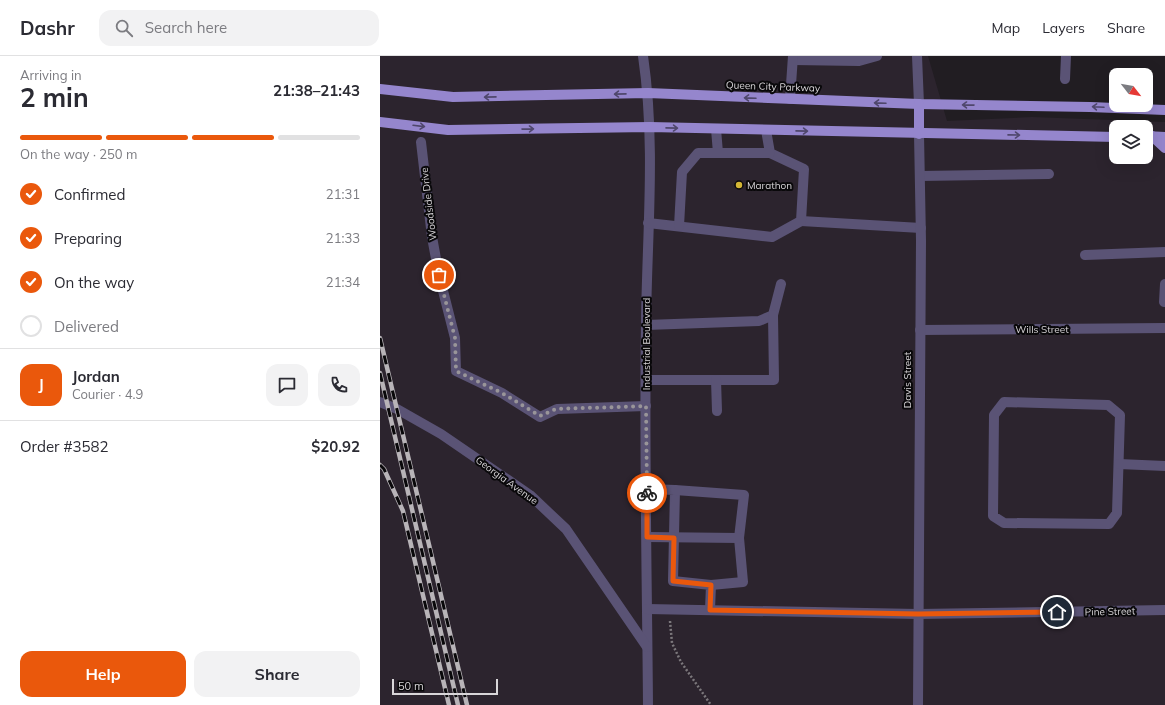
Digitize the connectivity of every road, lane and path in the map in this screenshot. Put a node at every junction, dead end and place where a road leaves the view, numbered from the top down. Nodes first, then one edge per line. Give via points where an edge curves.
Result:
1 (643, 56) edge
2 (876, 56) edge
3 (917, 56) edge
4 (1066, 56) edge
5 (793, 58) edge
6 (1065, 79) dead end
7 (380, 89) edge
8 (648, 94) junction
9 (790, 99) junction
10 (919, 104) junction
11 (1165, 110) edge
12 (380, 122) edge
13 (650, 127) junction
14 (716, 129) junction
15 (766, 130) junction
16 (919, 134) junction
17 (1153, 136) edge
18 (1109, 137) edge
19 (1165, 137) edge
20 (1153, 139) edge
21 (421, 142) dead end
22 (1165, 148) edge
23 (718, 153) junction
24 (770, 153) junction
25 (1049, 174) dead end
26 (920, 176) junction
27 (801, 221) junction
28 (648, 223) junction
29 (679, 226) junction
30 (921, 228) junction
31 (1165, 252) edge
32 (1084, 255) dead end
33 (781, 284) dead end
34 (1165, 284) edge
35 (1164, 302) edge
36 (773, 315) junction
37 (646, 325) junction
38 (1165, 328) edge
39 (920, 330) junction
40 (646, 380) junction
41 (716, 380) junction
42 (380, 402) edge
43 (646, 406) junction
44 (717, 411) dead end
45 (1119, 464) junction
46 (1165, 466) edge
47 (647, 489) junction
48 (675, 490) junction
49 (647, 537) junction
50 (674, 538) junction
51 (740, 538) junction
52 (711, 585) junction
53 (647, 609) junction
54 (710, 610) junction
55 (1165, 610) edge
56 (918, 614) junction
57 (670, 620) dead end
58 (647, 648) junction
59 (648, 705) edge
60 (711, 705) edge
61 (918, 705) edge

1 - 8 street, Industrial Boulevard
2 - 5 street via 859,61
3 - 10 street, Davis Street
4 - 6 street
5 - 9 street
8 -> 7 main road, Queen City Parkway via 467,97
9 -> 8 main road, Queen City Parkway
8 - 13 street, Industrial Boulevard
10 -> 9 main road, Queen City Parkway
11 -> 10 main road, Queen City Parkway
10 - 16 main road, Davis Street
12 -> 13 main road via 448,130
13 -> 14 main road
13 - 28 street, Industrial Boulevard
14 - 15 main road
14 - 23 street
15 -> 16 main road
15 - 24 street
16 -> 18 main road
16 - 26 street, Davis Street
17 - 19 main road
20 - 22 main road
21 - 43 street, Woodside Drive via 432,237 455,338 456,371 502,393 540,416 556,409
23 - 24 street
23 - 29 street via 698,153 682,172
24 - 27 street via 804,169
25 - 26 street
26 - 30 street, Davis Street
27 - 29 street via 772,237
27 - 30 street
28 - 29 street
28 - 37 street, Industrial Boulevard
30 - 39 street, Davis Street
31 - 32 street
33 - 36 street
34 - 35 street
36 - 37 street via 759,321
36 - 41 street via 774,380
37 - 40 street, Industrial Boulevard
38 - 39 street, Wills Street
39 - 56 street, Davis Street
40 - 41 street
40 - 43 street, Industrial Boulevard
41 - 44 street
42 - 58 street, Georgia Avenue via 441,434 530,495 566,529
43 - 47 street, Industrial Boulevard
45 - 45 street via 1117,513 1109,524 1004,523 993,516 994,415 1004,402 1108,405 1120,415
45 - 46 street
47 - 48 street
47 - 49 street, Industrial Boulevard
48 - 50 street
48 - 51 street via 744,495
49 - 50 street
49 - 53 street, Industrial Boulevard
50 - 51 street
50 - 52 street via 673,581
51 - 52 street via 743,582
52 - 54 street
53 - 54 street, Pine Street
53 - 58 street, Industrial Boulevard
54 - 56 street, Pine Street
55 - 56 street, Pine Street
56 - 61 street, Davis Street
57 - 60 path via 672,643 681,662
58 - 59 street, Industrial Boulevard

